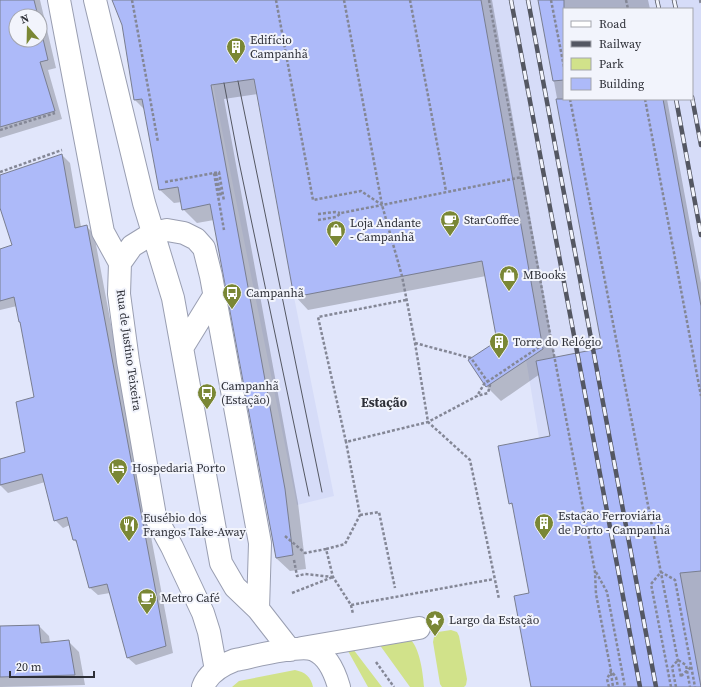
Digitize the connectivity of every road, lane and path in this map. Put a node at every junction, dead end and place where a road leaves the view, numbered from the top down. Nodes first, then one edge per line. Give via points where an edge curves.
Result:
1 (59, 0) edge
2 (95, 0) edge
3 (132, 0) edge
4 (276, 0) edge
5 (344, 0) edge
6 (410, 0) edge
7 (489, 0) edge
8 (551, 0) edge
9 (700, 0) edge
10 (701, 5) edge
11 (563, 61) edge
12 (570, 100) edge
13 (645, 100) edge
14 (78, 106) junction
15 (0, 130) edge
16 (85, 142) junction
17 (158, 144) dead end
18 (0, 172) edge
19 (215, 173) junction
20 (164, 175) dead end
21 (522, 177) junction
22 (446, 191) junction
23 (221, 197) dead end
24 (224, 200) dead end
25 (382, 205) junction
26 (341, 213) junction
27 (318, 214) dead end
28 (318, 220) dead end
29 (153, 233) junction
30 (225, 235) dead end
31 (120, 263) junction
32 (214, 296) junction
33 (406, 300) junction
34 (551, 339) junction
35 (415, 343) junction
36 (182, 348) junction
37 (488, 382) junction
38 (477, 396) junction
39 (701, 396) edge
40 (428, 422) junction
41 (346, 442) junction
42 (360, 515) junction
43 (282, 534) dead end
44 (326, 549) junction
45 (294, 560) dead end
46 (596, 572) junction
47 (661, 572) junction
48 (333, 577) junction
49 (494, 579) junction
50 (395, 588) dead end
51 (292, 593) dead end
52 (498, 599) dead end
53 (258, 609) junction
54 (419, 628) dead end
55 (294, 649) junction
56 (372, 656) dead end
57 (678, 660) junction
58 (691, 667) junction
59 (216, 670) junction
60 (668, 670) junction
61 (611, 671) junction
62 (681, 677) junction
63 (203, 687) edge
64 (340, 687) edge
65 (394, 687) edge
66 (609, 687) edge
67 (613, 687) edge
68 (618, 687) edge
69 (625, 687) edge
70 (671, 687) edge
71 (676, 687) edge
72 (690, 687) edge
73 (695, 687) edge

1 - 14 street
2 - 29 street
3 - 17 path
4 - 25 path via 313,200 361,191
5 - 25 path
6 - 22 path
7 - 21 path
8 - 11 path
9 - 10 path
12 - 47 path
13 - 39 path
14 - 15 path
14 - 16 street
16 - 18 path
16 - 31 street via 103,232
19 - 20 path via 165,182
19 - 23 path
19 - 24 path via 219,172
19 - 30 path
21 - 22 path
21 - 34 path
22 - 25 path
25 - 26 path
25 - 33 path via 402,276
26 - 27 path
26 - 28 path via 336,217
29 - 31 street via 132,246
29 - 32 street via 167,230 184,233 196,239 204,248
29 - 36 street via 173,298
31 - 59 street, Rua de Justino Teixeira via 119,294 128,361 155,516 203,613
32 - 36 street
32 - 53 street via 260,543
33 - 35 path
33 - 41 path via 318,317
34 - 37 path
34 - 46 path
35 - 37 path via 471,358
35 - 40 path
36 - 53 street via 221,563 235,587
37 - 38 path
37 - 38 path via 488,393
38 - 40 path
40 - 41 path
40 - 49 path via 470,460
41 - 42 path
42 - 44 path via 345,544
42 - 50 path via 379,512
43 - 44 path via 305,553
44 - 48 path
45 - 48 path via 297,576 305,574
46 - 61 path via 596,594
46 - 69 path via 607,592
47 - 57 path
47 - 58 path via 675,580
47 - 60 path via 651,584
48 - 49 path via 351,605
48 - 51 path
49 - 52 path
53 - 55 street
54 - 55 street
55 - 59 street via 235,660
55 - 64 street via 313,650 321,654 333,670
56 - 65 path
57 - 62 path
57 - 71 path via 672,668
57 - 72 path via 686,665
58 - 62 path
58 - 73 path
59 - 63 street
60 - 62 path
60 - 70 path
61 - 66 path via 607,679
61 - 67 path
61 - 68 path via 616,677

